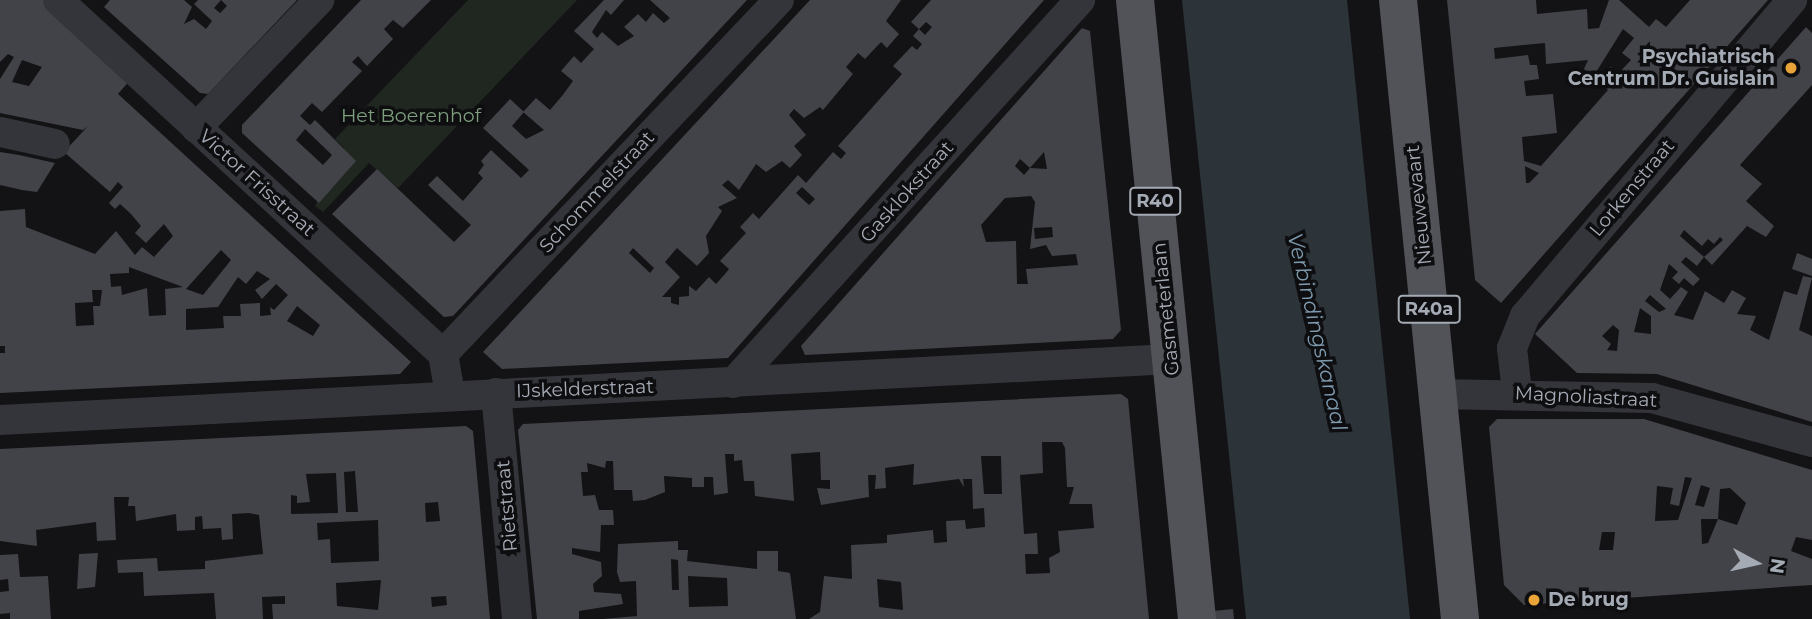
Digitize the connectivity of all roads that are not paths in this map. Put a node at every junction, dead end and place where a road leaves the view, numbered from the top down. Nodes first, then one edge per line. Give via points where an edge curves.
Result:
1 (319, 0) edge
2 (779, 0) edge
3 (1080, 0) edge
4 (1135, 0) edge
5 (1398, 0) edge
6 (1792, 0) edge
7 (70, 4) edge
8 (196, 128) junction
9 (0, 132) edge
10 (55, 144) dead end
11 (443, 354) junction
12 (1171, 359) junction
13 (733, 383) junction
14 (1517, 392) junction
15 (496, 393) junction
16 (450, 394) junction
17 (1438, 394) junction
18 (0, 420) edge
19 (1812, 442) edge
20 (517, 619) edge
21 (1197, 619) edge
22 (1460, 619) edge

1 - 8 street
2 - 11 street, Schommelstraat
3 - 13 street, Gasklokstraat
4 - 12 main road, Gasmeterlaan / R40
5 - 17 main road, Nieuwevaart / R40a
6 - 14 street, Lorkenstraat via 1525,316 1512,348
7 - 8 street, Victor Frisstraat
8 - 11 street, Victor Frisstraat
9 - 10 street
11 - 16 street
12 - 13 street, IJskelderstraat
12 - 21 main road, Gasmeterlaan / R40
13 - 15 street, IJskelderstraat
14 - 17 street, Magnoliastraat
14 - 19 street, Magnoliastraat via 1551,398 1652,398
15 - 16 street, IJskelderstraat
15 - 20 street, Rietstraat
16 - 18 street, IJskelderstraat
17 - 22 main road, Nieuwevaart / R40a

